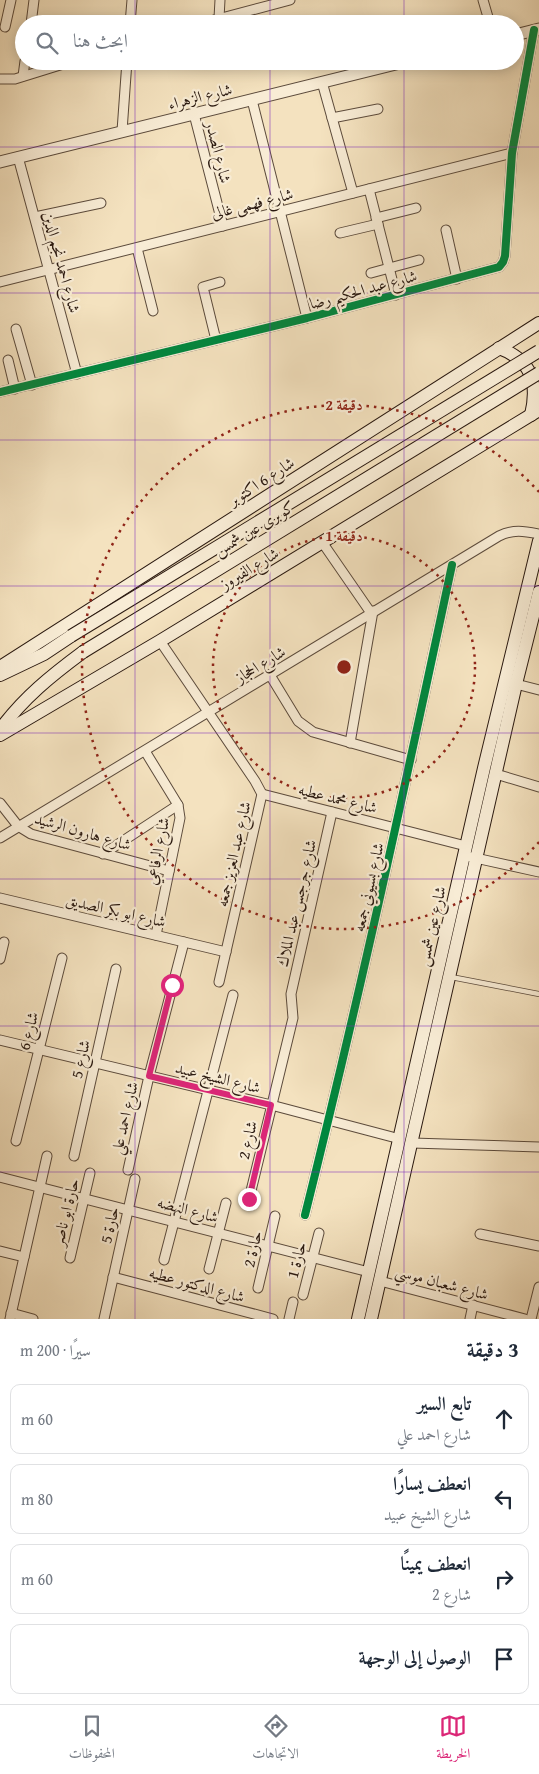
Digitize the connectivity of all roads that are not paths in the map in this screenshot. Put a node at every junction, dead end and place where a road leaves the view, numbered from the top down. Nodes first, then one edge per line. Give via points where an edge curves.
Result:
1 (11, 0) edge
2 (34, 0) edge
3 (132, 0) edge
4 (220, 0) edge
5 (290, 0) edge
6 (483, 0) edge
7 (32, 15) edge
8 (131, 15) edge
9 (219, 15) edge
10 (231, 15) edge
11 (487, 15) edge
12 (6, 27) dead end
13 (537, 29) edge
14 (524, 33) edge
15 (24, 70) edge
16 (43, 70) edge
17 (126, 70) edge
18 (371, 70) edge
19 (23, 76) junction
20 (0, 79) edge
21 (322, 82) junction
22 (252, 100) junction
23 (378, 109) dead end
24 (194, 114) junction
25 (332, 118) junction
26 (122, 132) junction
27 (512, 153) junction
28 (18, 157) junction
29 (0, 162) edge
30 (369, 189) junction
31 (353, 193) junction
32 (101, 203) dead end
33 (416, 208) dead end
34 (280, 212) junction
35 (34, 217) junction
36 (377, 221) junction
37 (223, 226) junction
38 (446, 230) dead end
39 (340, 233) dead end
40 (137, 248) junction
41 (419, 260) dead end
42 (389, 267) junction
43 (49, 270) junction
44 (371, 273) dead end
45 (457, 279) junction
46 (0, 282) edge
47 (220, 282) dead end
48 (396, 295) junction
49 (153, 311) dead end
50 (307, 318) junction
51 (539, 323) edge
52 (16, 328) dead end
53 (216, 340) junction
54 (499, 348) junction
55 (539, 351) edge
56 (8, 360) dead end
57 (539, 373) edge
58 (77, 374) junction
59 (32, 385) junction
60 (15, 389) junction
61 (0, 392) edge
62 (535, 412) edge
63 (539, 534) edge
64 (539, 541) edge
65 (322, 542) junction
66 (452, 565) junction
67 (539, 592) edge
68 (372, 612) junction
69 (160, 640) junction
70 (0, 667) edge
71 (0, 675) edge
72 (270, 675) junction
73 (510, 683) junction
74 (539, 690) edge
75 (209, 712) junction
76 (0, 730) edge
77 (0, 736) edge
78 (350, 743) junction
79 (146, 751) junction
80 (411, 760) junction
81 (496, 774) junction
82 (539, 786) edge
83 (262, 794) junction
84 (0, 802) edge
85 (178, 804) junction
86 (332, 812) junction
87 (18, 826) junction
88 (396, 828) junction
89 (0, 838) edge
90 (468, 853) junction
91 (103, 854) junction
92 (169, 871) junction
93 (539, 872) edge
94 (0, 898) edge
95 (156, 935) junction
96 (4, 942) dead end
97 (184, 942) junction
98 (226, 952) junction
99 (62, 958) dead end
100 (0, 959) edge
101 (116, 969) dead end
102 (450, 977) junction
103 (219, 982) dead end
104 (539, 994) edge
105 (233, 995) dead end
106 (291, 1001) joint
107 (0, 1040) edge
108 (39, 1049) junction
109 (95, 1063) junction
110 (149, 1076) junction
111 (208, 1090) junction
112 (271, 1105) junction
113 (329, 1120) junction
114 (16, 1141) dead end
115 (406, 1141) junction
116 (539, 1147) edge
117 (47, 1156) dead end
118 (74, 1156) dead end
119 (128, 1170) dead end
120 (90, 1173) dead end
121 (0, 1177) edge
122 (135, 1179) dead end
123 (40, 1187) junction
124 (84, 1198) junction
125 (249, 1199) dead end
126 (226, 1203) dead end
127 (128, 1209) junction
128 (305, 1215) dead end
129 (275, 1216) dead end
130 (174, 1221) junction
131 (218, 1233) junction
132 (319, 1233) dead end
133 (480, 1234) dead end
134 (267, 1246) junction
135 (539, 1246) edge
136 (0, 1251) edge
137 (24, 1257) junction
138 (313, 1257) junction
139 (70, 1258) dead end
140 (164, 1260) dead end
141 (209, 1270) dead end
142 (369, 1272) junction
143 (113, 1277) junction
144 (380, 1281) junction
145 (539, 1287) edge
146 (258, 1288) dead end
147 (303, 1295) dead end
148 (293, 1302) dead end
149 (473, 1305) junction
150 (10, 1316) edge
151 (33, 1319) edge
152 (104, 1319) edge
153 (273, 1319) edge
154 (289, 1319) edge
155 (358, 1319) edge
156 (371, 1319) edge
157 (470, 1319) edge
158 (525, 1319) edge
159 (531, 1319) edge

1 - 12 street
2 - 7 street
3 - 8 street
4 - 9 street
5 - 10 street
6 - 11 street
13 - 14 street
13 - 27 street, شارع عبد الحكيم رضا
15 - 19 street
16 - 19 street
17 - 26 street
18 - 21 street, شارع الزهراء
19 - 20 street
21 - 22 street, شارع الزهراء
21 - 25 street
22 - 24 street, شارع الزهراء
22 - 34 street
23 - 25 street
24 - 26 street, شارع الزهراء
24 - 37 street, شارع الصدر
25 - 31 street
26 - 28 street, شارع الزهراء
27 - 30 street, شارع فهمى غالى
27 - 45 street, شارع عبد الحكيم رضا via 503,262 492,270
28 - 29 street, شارع الزهراء
28 - 35 street, شارع احمد نجم الدين
30 - 31 street, شارع فهمى غالى
30 - 36 street
31 - 34 street, شارع فهمى غالى
32 - 35 street
33 - 36 street
34 - 37 street, شارع فهمى غالى
34 - 50 street
35 - 43 street, شارع احمد نجم الدين
36 - 39 street
36 - 42 street
37 - 40 street, شارع فهمى غالى
38 - 45 street
40 - 43 street, شارع فهمى غالى
40 - 49 street
41 - 42 street
42 - 44 street
42 - 48 street
43 - 46 street, شارع فهمى غالى
43 - 58 street, شارع احمد نجم الدين
45 - 48 street, شارع عبد الحكيم رضا
47 - 53 street via 204,287
48 - 50 street, شارع عبد الحكيم رضا
50 - 53 street, شارع عبد الحكيم رضا
51 - 54 main road, شارع 6 اكتوبر
52 - 59 street
53 - 58 street, شارع عبد الحكيم رضا
54 - 62 main road via 518,357 532,373 536,387
54 - 70 main road, شارع 6 اكتوبر
55 - 71 main road, كوبرى عين شمس, bridge via 44,654
56 - 60 street
57 - 76 main road, كوبرى عين شمس, bridge via 83,652 31,693
58 - 59 street, شارع عبد الحكيم رضا
59 - 60 street, شارع عبد الحكيم رضا
60 - 61 street, شارع عبد الحكيم رضا
62 - 65 main road, شارع الفيروز
63 - 66 street, شارع الحجاز via 520,530 508,532
64 - 73 main road, شارع عين شمس
65 - 68 street
65 - 69 main road, شارع الفيروز
66 - 68 street, شارع الحجاز
66 - 80 street, شارع بسيوني جمعه
67 - 73 main road, شارع عين شمس
68 - 72 street, شارع الحجاز
68 - 78 street
69 - 75 street, شارع عبد العزيز جمعه
69 - 77 main road, شارع الفيروز
72 - 75 street, شارع الحجاز
72 - 78 street via 305,728
73 - 74 street
73 - 81 main road, شارع عين شمس
73 - 90 main road, شارع عين شمس
75 - 79 street, شارع الحجاز
75 - 83 street, شارع عبد العزيز جمعه
78 - 80 street
79 - 85 street, شارع الرفاعي
79 - 87 street, شارع الحجاز
80 - 88 street, شارع بسيوني جمعه
81 - 82 street
81 - 90 main road, شارع عين شمس
83 - 86 street, شارع محمد عطيه
83 - 98 street, شارع عبد العزيز جمعه
84 - 87 street, شارع هارون الرشيد
85 - 91 street
85 - 92 street, شارع الرفاعي via 180,818
86 - 88 street, شارع محمد عطيه
86 - 106 street, شارع جرجس عبد الملاك
87 - 89 street, شارع الحجاز
87 - 91 street, شارع هارون الرشيد via 42,838
88 - 90 street, شارع محمد عطيه
88 - 113 street, شارع بسيوني جمعه
90 - 93 street, شارع محمد عطيه
90 - 102 main road, شارع عين شمس
90 - 115 main road, شارع عين شمس
91 - 92 street, شارع هارون الرشيد
92 - 95 street, شارع الرفاعي
94 - 95 street, شارع ابو بكر الصديق
95 - 97 street, شارع ابو بكر الصديق
96 - 100 street
97 - 98 street, شارع ابو بكر الصديق
97 - 110 street, شارع احمد علي
98 - 103 street, شارع عبد العزيز جمعه
99 - 108 street, شارع 6
101 - 109 street, شارع 5
102 - 104 lane
102 - 115 main road, شارع عين شمس
105 - 111 street
106 - 112 street, شارع 2 via 293,1018
107 - 108 street, شارع الشيخ عبيد
108 - 109 street, شارع الشيخ عبيد
108 - 114 street, شارع 6
109 - 110 street, شارع الشيخ عبيد
109 - 118 street, شارع 5
110 - 111 street, شارع الشيخ عبيد
110 - 119 street, شارع احمد علي
111 - 112 street, شارع الشيخ عبيد
111 - 130 street
112 - 113 street, شارع الشيخ عبيد
112 - 125 street, شارع 2
113 - 115 street, شارع الشيخ عبيد
113 - 128 street, شارع بسيوني جمعه
115 - 116 street, شارع الشيخ عبيد
115 - 142 main road, شارع عين شمس
115 - 144 main road, شارع عين شمس
117 - 123 street
120 - 124 street, حارة ابو ناصر
121 - 123 street, شارع النهضه
122 - 127 street, حارة 5
123 - 124 street, شارع النهضه
123 - 137 street
124 - 127 street, شارع النهضه
124 - 139 street, حارة ابو ناصر
126 - 131 street
127 - 130 street, شارع النهضه
127 - 143 street, حارة 5
129 - 134 street, حارة 2
130 - 131 street, شارع النهضه
130 - 140 street
131 - 134 street, شارع النهضه
131 - 141 street
132 - 138 street, حارة 1
133 - 135 street
134 - 138 street, شارع النهضه
134 - 146 street, حارة 2
136 - 137 street
137 - 150 street
138 - 142 street, شارع النهضه
138 - 147 street, حارة 1
142 - 155 main road, شارع عين شمس
143 - 152 street, حارة 5
143 - 153 street, شارع الدكتور عطيه
144 - 149 street, شارع شعبان موسي
144 - 156 main road, شارع عين شمس
145 - 159 street
148 - 154 street
149 - 157 street
149 - 158 street, شارع شعبان موسي
150 - 151 street

